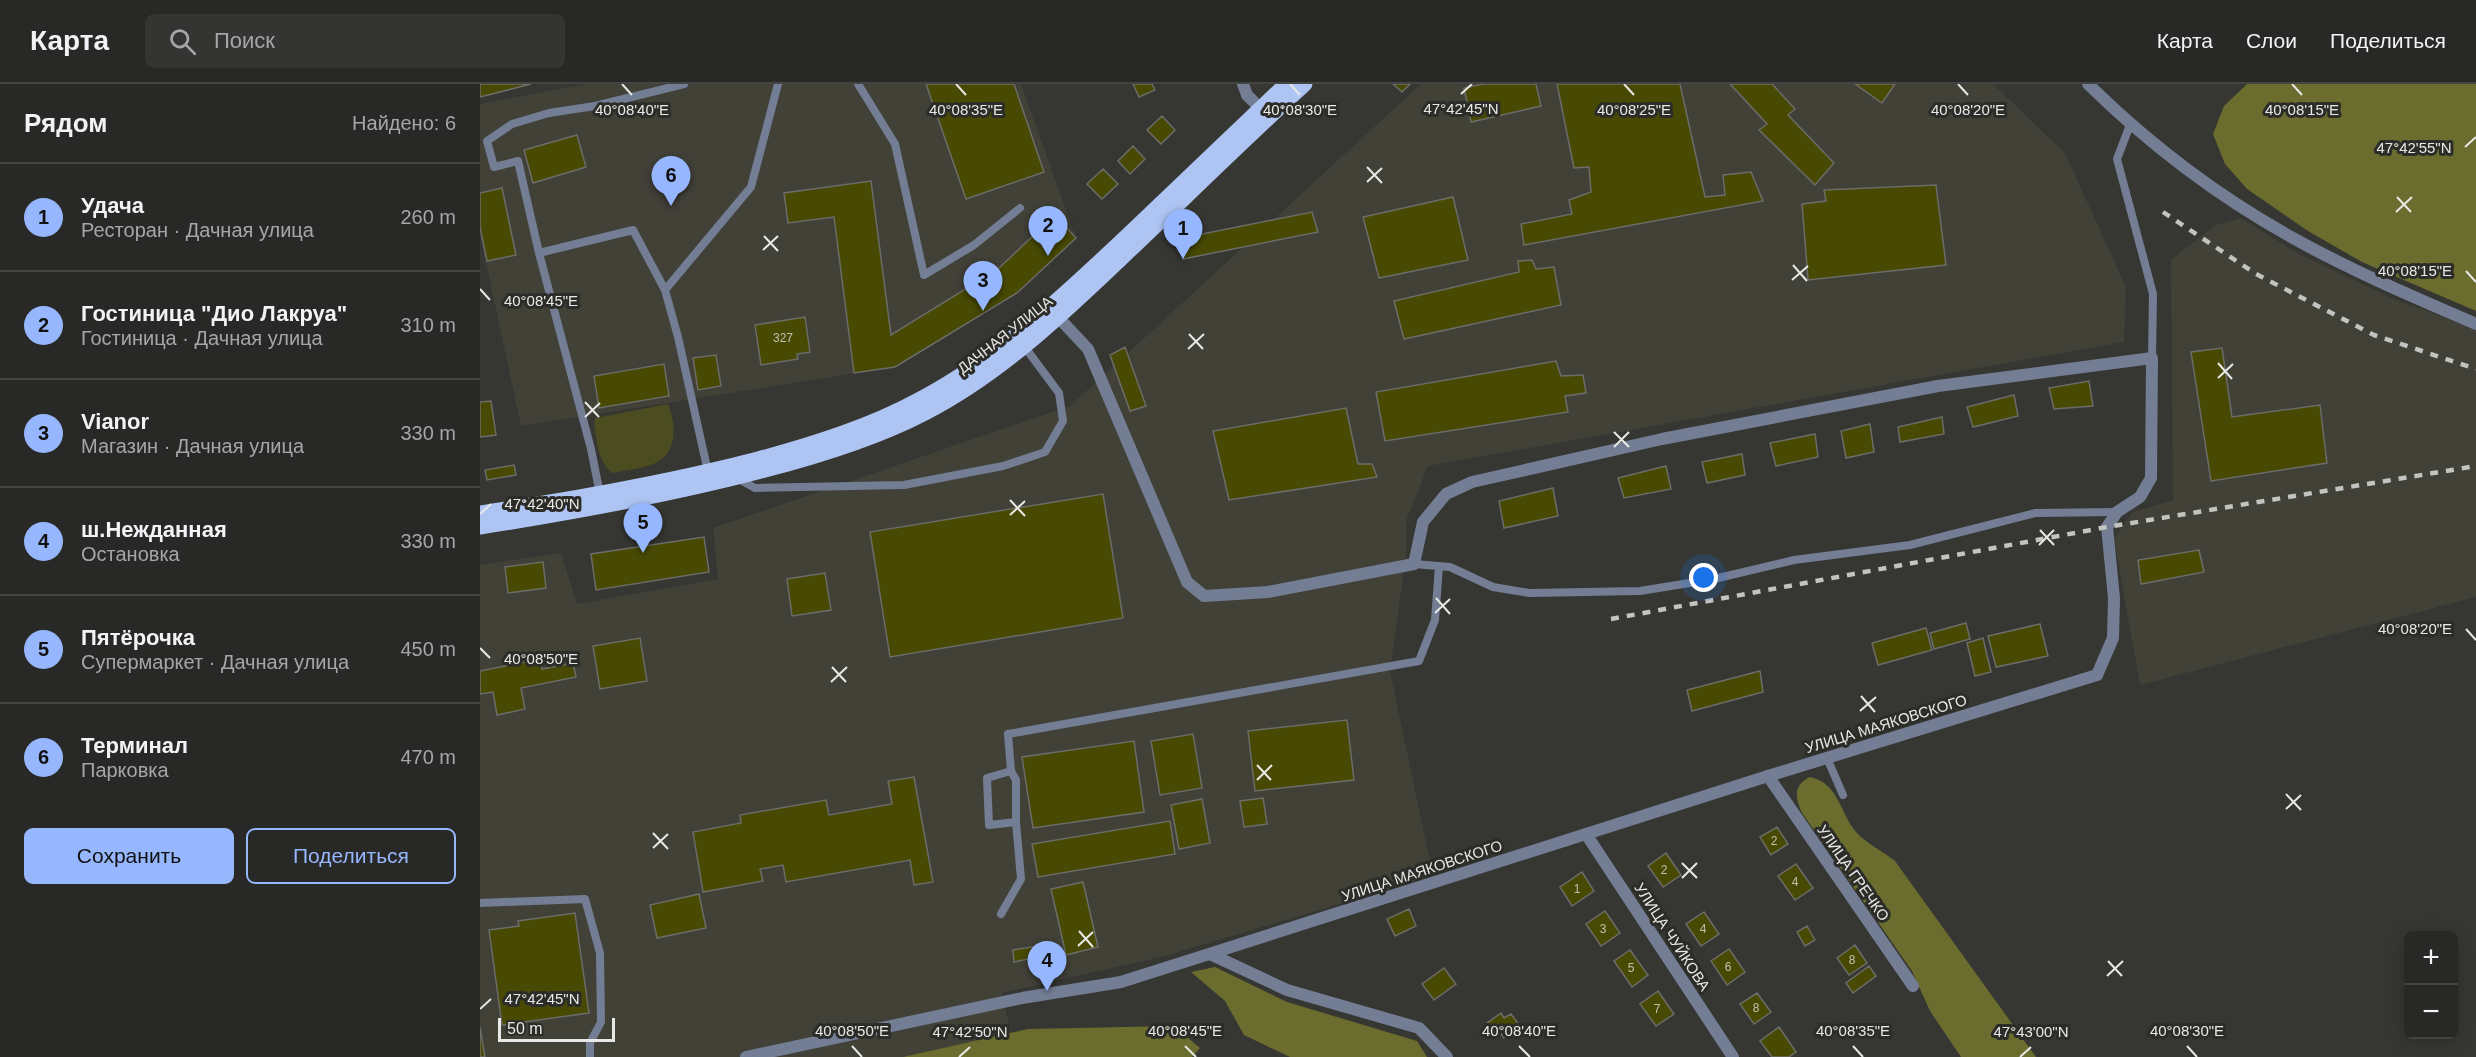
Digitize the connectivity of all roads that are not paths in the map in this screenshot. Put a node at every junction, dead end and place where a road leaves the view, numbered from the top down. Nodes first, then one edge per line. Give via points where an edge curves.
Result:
1 (684, 84) edge
2 (778, 84) edge
3 (858, 84) edge
4 (1243, 84) edge
5 (1286, 84) edge
6 (1305, 84) edge
7 (2088, 84) edge
8 (1265, 113) junction
9 (2130, 125) junction
10 (1020, 208) dead end
11 (539, 253) junction
12 (665, 290) junction
13 (1054, 312) junction
14 (2476, 324) edge
15 (1024, 346) junction
16 (2152, 358) junction
17 (736, 478) junction
18 (709, 479) junction
19 (602, 500) junction
20 (2117, 512) junction
21 (490, 516) edge
22 (480, 526) edge
23 (1414, 564) junction
24 (1439, 566) junction
25 (1827, 758) junction
26 (1011, 771) junction
27 (1768, 776) junction
28 (1843, 795) dead end
29 (1016, 822) junction
30 (1586, 834) junction
31 (480, 903) edge
32 (1001, 914) dead end
33 (1210, 954) junction
34 (1913, 986) dead end
35 (590, 1057) edge
36 (746, 1057) edge
37 (1447, 1057) edge
38 (1733, 1057) edge

1 - 11 lane via 549,113 512,124 487,141 494,166 518,161
2 - 12 lane via 751,187
3 - 10 lane via 895,144 924,275 974,245
4 - 8 street via 1247,95
5 - 8 main road, ДАЧНАЯ УЛИЦА
6 - 8 main road, ДАЧНАЯ УЛИЦА
7 - 9 street
8 - 13 main road, ДАЧНАЯ УЛИЦА
9 - 14 street via 2217,189 2292,237 2380,282
9 - 16 lane via 2117,159 2153,294
11 - 12 lane via 633,230
11 - 19 lane
12 - 18 lane
13 - 15 main road, ДАЧНАЯ УЛИЦА
13 - 18 main road, ДАЧНАЯ УЛИЦА via 921,399 871,423
13 - 23 street via 1088,349 1187,582 1204,596 1268,592
15 - 17 main road, ДАЧНАЯ УЛИЦА via 925,413 876,435
15 - 17 lane via 1059,393 1064,421 1045,452 1004,466 904,485 755,488
16 - 20 street via 2151,478 2140,497
16 - 23 street via 1938,386 1662,439 1472,482 1446,494 1423,522
17 - 18 main road, ДАЧНАЯ УЛИЦА
18 - 19 main road, ДАЧНАЯ УЛИЦА
19 - 21 main road, ДАЧНАЯ УЛИЦА
20 - 24 lane via 2035,513 1910,545 1794,560 1640,591 1529,592 1493,587 1450,567
20 - 25 street, УЛИЦА МАЯКОВСКОГО via 2107,527 2114,598 2113,638 2097,675
21 - 22 main road, ДАЧНАЯ УЛИЦА
23 - 24 lane
24 - 26 lane via 1435,620 1419,661 1008,734
25 - 27 street, УЛИЦА МАЯКОВСКОГО
25 - 28 lane
26 - 29 lane via 1016,780
26 - 29 lane via 987,778 989,825
27 - 30 street, УЛИЦА МАЯКОВСКОГО
27 - 34 street, УЛИЦА ГРЕЧКО
29 - 32 lane via 1021,879
30 - 33 street, УЛИЦА МАЯКОВСКОГО
30 - 38 street, УЛИЦА ЧУЙКОВА
31 - 35 lane via 585,899 600,953 601,1022 590,1043
33 - 36 street, УЛИЦА МАЯКОВСКОГО via 1122,982 1022,998
33 - 37 street via 1287,990 1419,1028

